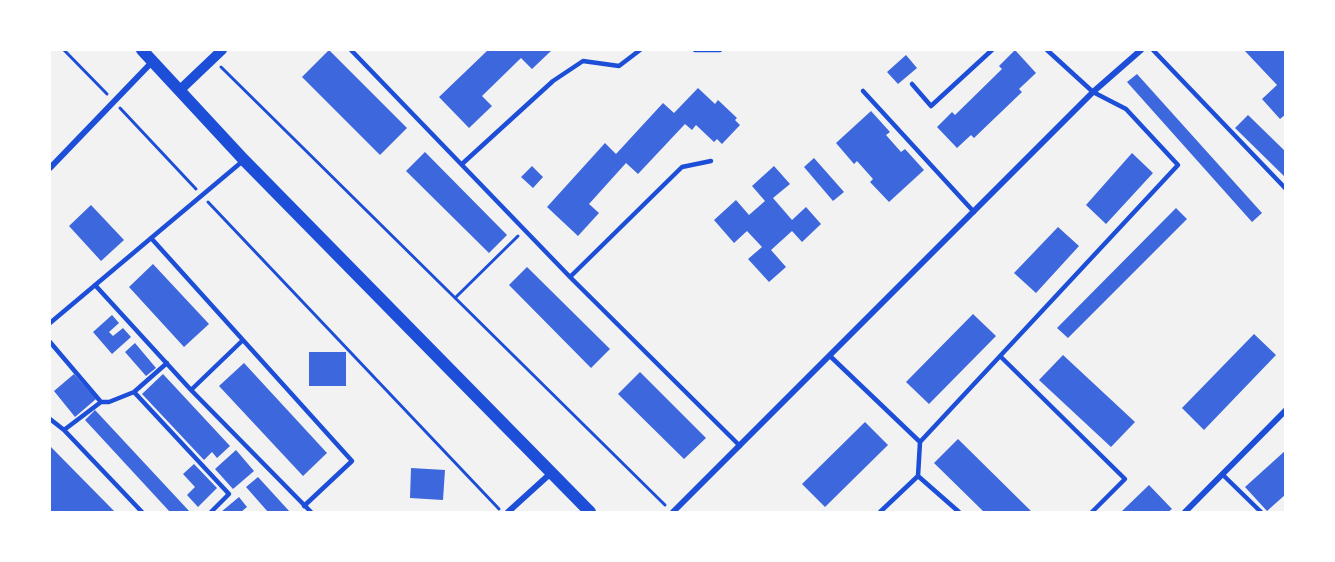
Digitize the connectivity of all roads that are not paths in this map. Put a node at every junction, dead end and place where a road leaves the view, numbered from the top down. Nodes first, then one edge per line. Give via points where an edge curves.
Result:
1 (142, 50) edge
2 (222, 50) edge
3 (354, 50) edge
4 (640, 50) edge
5 (694, 50) edge
6 (720, 50) edge
7 (992, 50) edge
8 (1047, 50) edge
9 (1141, 50) edge
10 (1153, 50) edge
11 (153, 60) junction
12 (912, 84) dead end
13 (181, 89) junction
14 (863, 91) dead end
15 (1093, 93) junction
16 (244, 160) junction
17 (711, 160) dead end
18 (462, 164) junction
19 (50, 168) edge
20 (1286, 189) edge
21 (974, 212) junction
22 (151, 238) junction
23 (570, 277) junction
24 (95, 285) junction
25 (50, 323) edge
26 (243, 340) junction
27 (50, 342) edge
28 (830, 356) junction
29 (1000, 356) junction
30 (167, 363) junction
31 (191, 390) junction
32 (134, 392) junction
33 (101, 402) junction
34 (1286, 410) edge
35 (50, 419) edge
36 (64, 430) junction
37 (920, 442) junction
38 (740, 447) junction
39 (550, 473) junction
40 (1222, 474) junction
41 (918, 476) junction
42 (304, 506) junction
43 (142, 513) edge
44 (212, 513) edge
45 (311, 513) edge
46 (508, 513) edge
47 (590, 513) edge
48 (673, 513) edge
49 (880, 513) edge
50 (959, 513) edge
51 (1092, 513) edge
52 (1185, 513) edge
53 (1261, 513) edge

1 - 11 main road
2 - 13 street
3 - 18 lane
4 - 18 lane via 620,66 583,61 553,81
5 - 6 lane
7 - 12 lane via 931,106
8 - 15 lane
9 - 15 street
10 - 20 lane
11 - 13 main road
11 - 19 street
13 - 16 main road
14 - 21 lane
15 - 21 street
15 - 29 lane via 1126,109 1178,165
16 - 22 lane
16 - 39 main road
17 - 23 lane via 682,167
18 - 23 lane
21 - 28 street
22 - 24 lane
22 - 26 lane
23 - 38 lane
24 - 25 lane
24 - 30 lane
26 - 31 lane
26 - 42 lane via 352,461
27 - 33 lane
28 - 37 lane
28 - 38 street
29 - 37 lane
29 - 51 lane via 1125,479
30 - 31 lane
30 - 32 lane
31 - 42 lane
32 - 33 lane
32 - 44 lane via 229,494
33 - 36 lane
34 - 40 street
35 - 36 lane
36 - 43 lane
37 - 41 lane
38 - 48 street
39 - 46 street
39 - 47 main road
40 - 52 street
40 - 53 lane
41 - 49 lane
41 - 50 lane
42 - 45 lane

